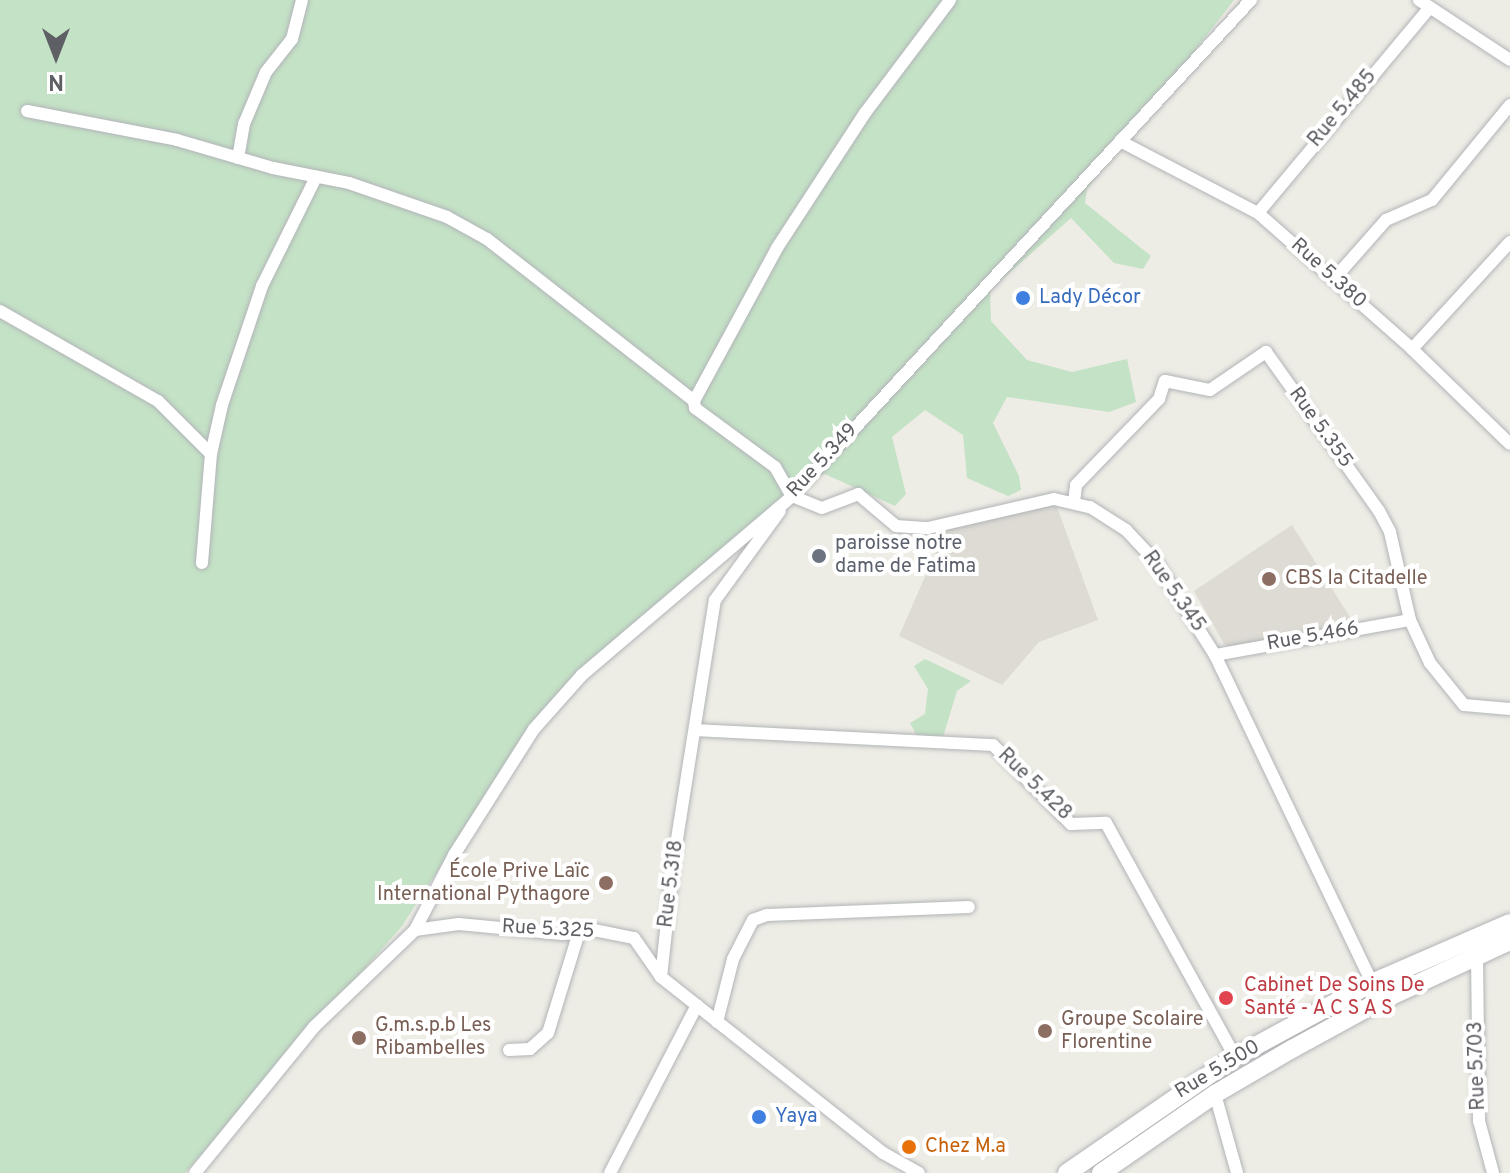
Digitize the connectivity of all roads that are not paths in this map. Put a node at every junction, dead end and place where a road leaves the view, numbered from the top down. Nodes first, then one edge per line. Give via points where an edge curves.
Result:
1 (302, 0) edge
2 (950, 0) edge
3 (1251, 0) edge
4 (1425, 4) edge
5 (1510, 60) edge
6 (1510, 105) edge
7 (27, 111) dead end
8 (1120, 141) junction
9 (238, 158) junction
10 (316, 177) junction
11 (1258, 213) junction
12 (1510, 242) edge
13 (1334, 279) junction
14 (0, 311) edge
15 (1412, 349) junction
16 (694, 401) junction
17 (1510, 444) edge
18 (211, 454) junction
19 (792, 496) junction
20 (1074, 502) junction
21 (202, 563) dead end
22 (1410, 620) junction
23 (1215, 655) junction
24 (1510, 709) edge
25 (695, 730) junction
26 (969, 907) dead end
27 (1510, 923) edge
28 (580, 929) junction
29 (415, 930) junction
30 (1510, 941) edge
31 (1477, 957) junction
32 (661, 977) junction
33 (1372, 983) junction
34 (697, 1005) junction
35 (717, 1022) junction
36 (509, 1050) dead end
37 (1235, 1057) junction
38 (1215, 1094) junction
39 (1085, 1158) junction
40 (195, 1173) edge
41 (610, 1173) edge
42 (919, 1173) edge
43 (1067, 1173) edge
44 (1100, 1173) edge
45 (1237, 1173) edge
46 (1493, 1173) edge

1 - 9 street via 292,39 266,72 244,124
2 - 16 street via 865,113 777,248
3 - 8 street, Rue 5.349
4 - 5 street
4 - 11 street, Rue 5.485
6 - 13 street via 1432,200 1386,220
7 - 9 street via 177,140
8 - 11 street, Rue 5.380
8 - 19 street, Rue 5.349
9 - 10 street
10 - 16 street via 412,204 487,239
10 - 18 street via 243,333
11 - 13 street, Rue 5.380
12 - 15 street
13 - 15 street, Rue 5.380
14 - 18 street via 158,401
15 - 17 street, Rue 5.380
16 - 19 street via 695,408 775,467
18 - 21 street
19 - 20 street via 822,508 858,494 896,526 928,528 1054,499
19 - 25 street, Rue 5.318 via 715,600
19 - 29 street, Rue 5.349 via 611,645 534,729 454,855
20 - 22 street, Rue 5.355 via 1076,485 1159,399 1165,381 1210,390 1266,352 1379,511 1390,532
20 - 23 street, Rue 5.345 via 1126,530 1156,562
22 - 23 street, Rue 5.466
22 - 24 street, Rue 5.355 via 1430,663 1464,705
23 - 33 street, Rue 5.345
25 - 32 street, Rue 5.318
25 - 37 street, Rue 5.428 via 993,745 1071,824 1106,823
26 - 35 street via 767,915 753,920 733,959
27 - 33 main road, Rue 5.500
28 - 29 street, Rue 5.325 via 563,934 459,924
28 - 32 street, Rue 5.325 via 634,938
28 - 36 street via 548,1033 530,1049
29 - 40 street, Rue 5.349 via 314,1027
30 - 31 main road, Rue 5.500
31 - 38 main road, Rue 5.500 via 1378,1002
31 - 46 street, Rue 5.703 via 1479,1121
32 - 34 street
33 - 37 main road, Rue 5.500
34 - 35 street
34 - 41 street
35 - 42 street via 883,1153
37 - 39 main road, Rue 5.500
38 - 44 main road, Rue 5.500
38 - 45 street
39 - 43 main road, Rue 5.500
39 - 44 street

